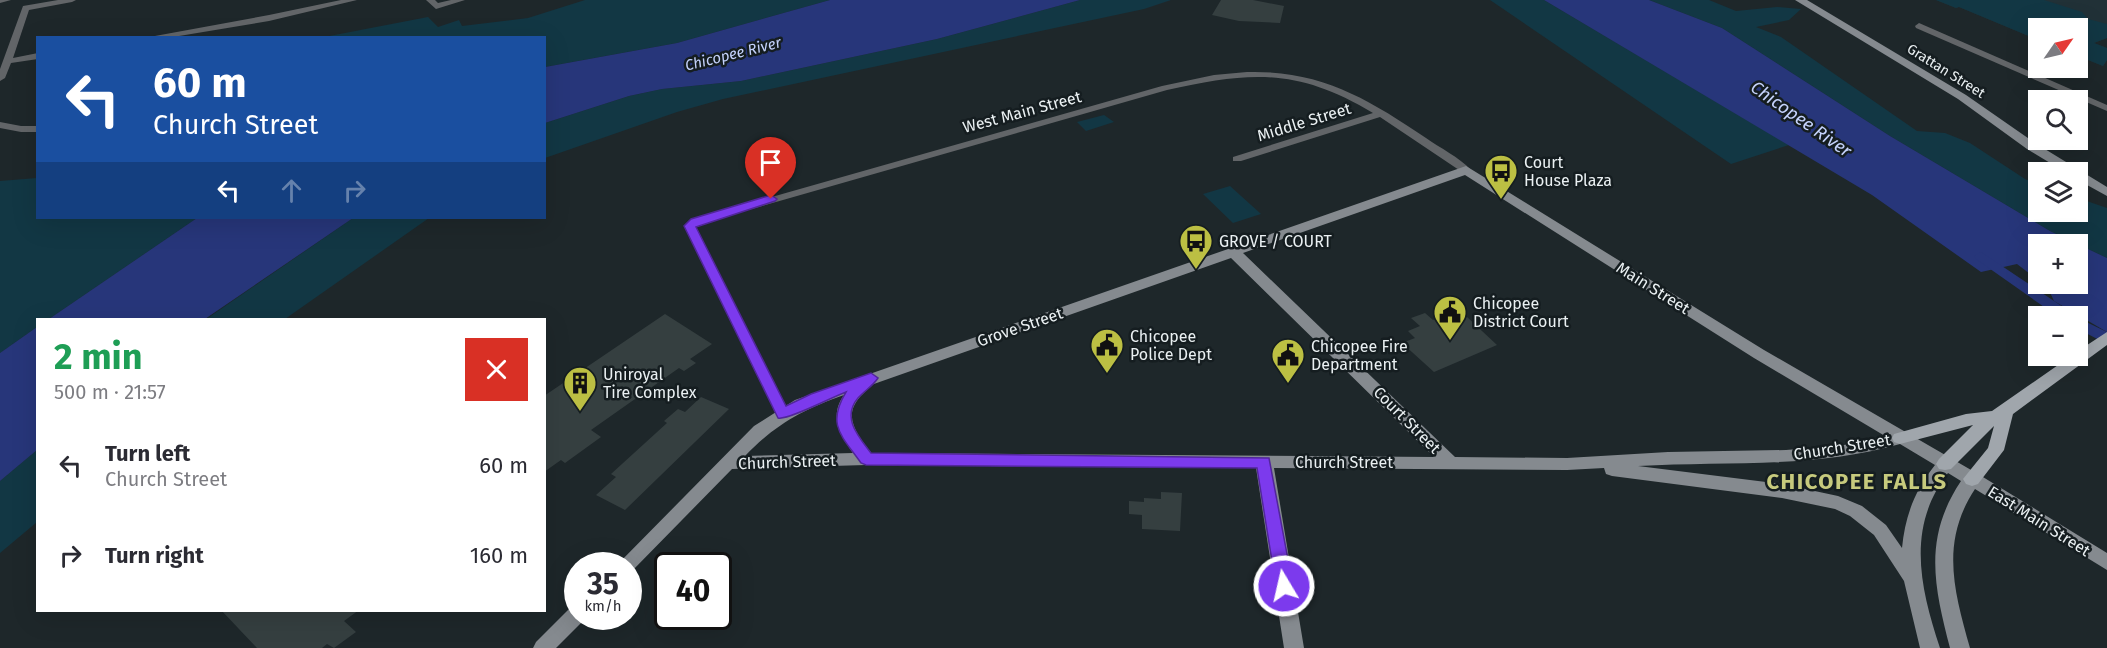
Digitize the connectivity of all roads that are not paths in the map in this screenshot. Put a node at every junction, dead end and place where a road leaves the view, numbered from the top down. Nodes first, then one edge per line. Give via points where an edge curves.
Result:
1 (7, 0) edge
2 (72, 0) edge
3 (353, 0) edge
4 (430, 0) edge
5 (461, 0) edge
6 (1800, 0) edge
7 (0, 1) edge
8 (24, 4) edge
9 (1919, 26) dead end
10 (160, 36) edge
11 (10, 49) junction
12 (0, 50) edge
13 (36, 56) edge
14 (9, 61) junction
15 (0, 78) edge
16 (1339, 91) joint
17 (2107, 108) edge
18 (1380, 114) junction
19 (0, 125) edge
20 (36, 129) edge
21 (1237, 159) dead end
22 (2057, 162) edge
23 (1466, 170) junction
24 (2088, 181) edge
25 (2107, 192) edge
26 (1233, 252) junction
27 (2107, 337) edge
28 (871, 378) junction
29 (783, 414) junction
30 (1999, 414) junction
31 (1900, 438) junction
32 (866, 459) junction
33 (1264, 462) junction
34 (1451, 463) junction
35 (726, 464) junction
36 (1567, 464) junction
37 (1945, 464) junction
38 (1971, 479) junction
39 (639, 552) edge
40 (2107, 562) edge
41 (1911, 577) junction
42 (564, 627) edge
43 (1926, 643) edge
44 (543, 648) edge
45 (1294, 648) edge
46 (1960, 648) edge

1 - 7 street
2 - 8 street
3 - 10 street
4 - 5 street via 436,6
6 - 22 main road, Grattan Street via 1962,97
8 - 11 street
9 - 17 street
11 - 12 street
11 - 14 street
13 - 14 street
14 - 15 street
16 - 18 street, Main Street
16 - 29 street, West Main Street via 1307,79 1273,74 1195,81 695,222 690,226
18 - 21 street, Middle Street
18 - 23 street, Main Street
19 - 20 street
23 - 26 main road, Grove Street
23 - 31 main road, Main Street
24 - 25 main road
26 - 28 main road, Grove Street
26 - 34 main road, Court Street
27 - 30 main road
28 - 29 main road, Grove Street
28 - 32 main road via 851,396 843,413 846,429
29 - 35 main road, Grove Street via 760,430
30 - 31 main road
30 - 37 main road via 1979,427 1974,437
30 - 38 main road via 1996,450
31 - 36 main road, Church Street via 1883,444 1792,456
31 - 37 main road, Main Street
32 - 33 main road, Church Street
32 - 35 main road, Church Street
33 - 34 main road, Church Street
33 - 45 main road
34 - 36 main road, Church Street
35 - 39 main road, Grove Street
36 - 41 main road, Church Street via 1680,476 1838,503 1856,511 1880,530
37 - 38 main road, Main Street
37 - 41 main road via 1927,486 1916,514 1910,545
38 - 40 main road, East Main Street
38 - 46 main road via 1951,513 1942,548 1943,578
41 - 43 main road
42 - 44 main road

